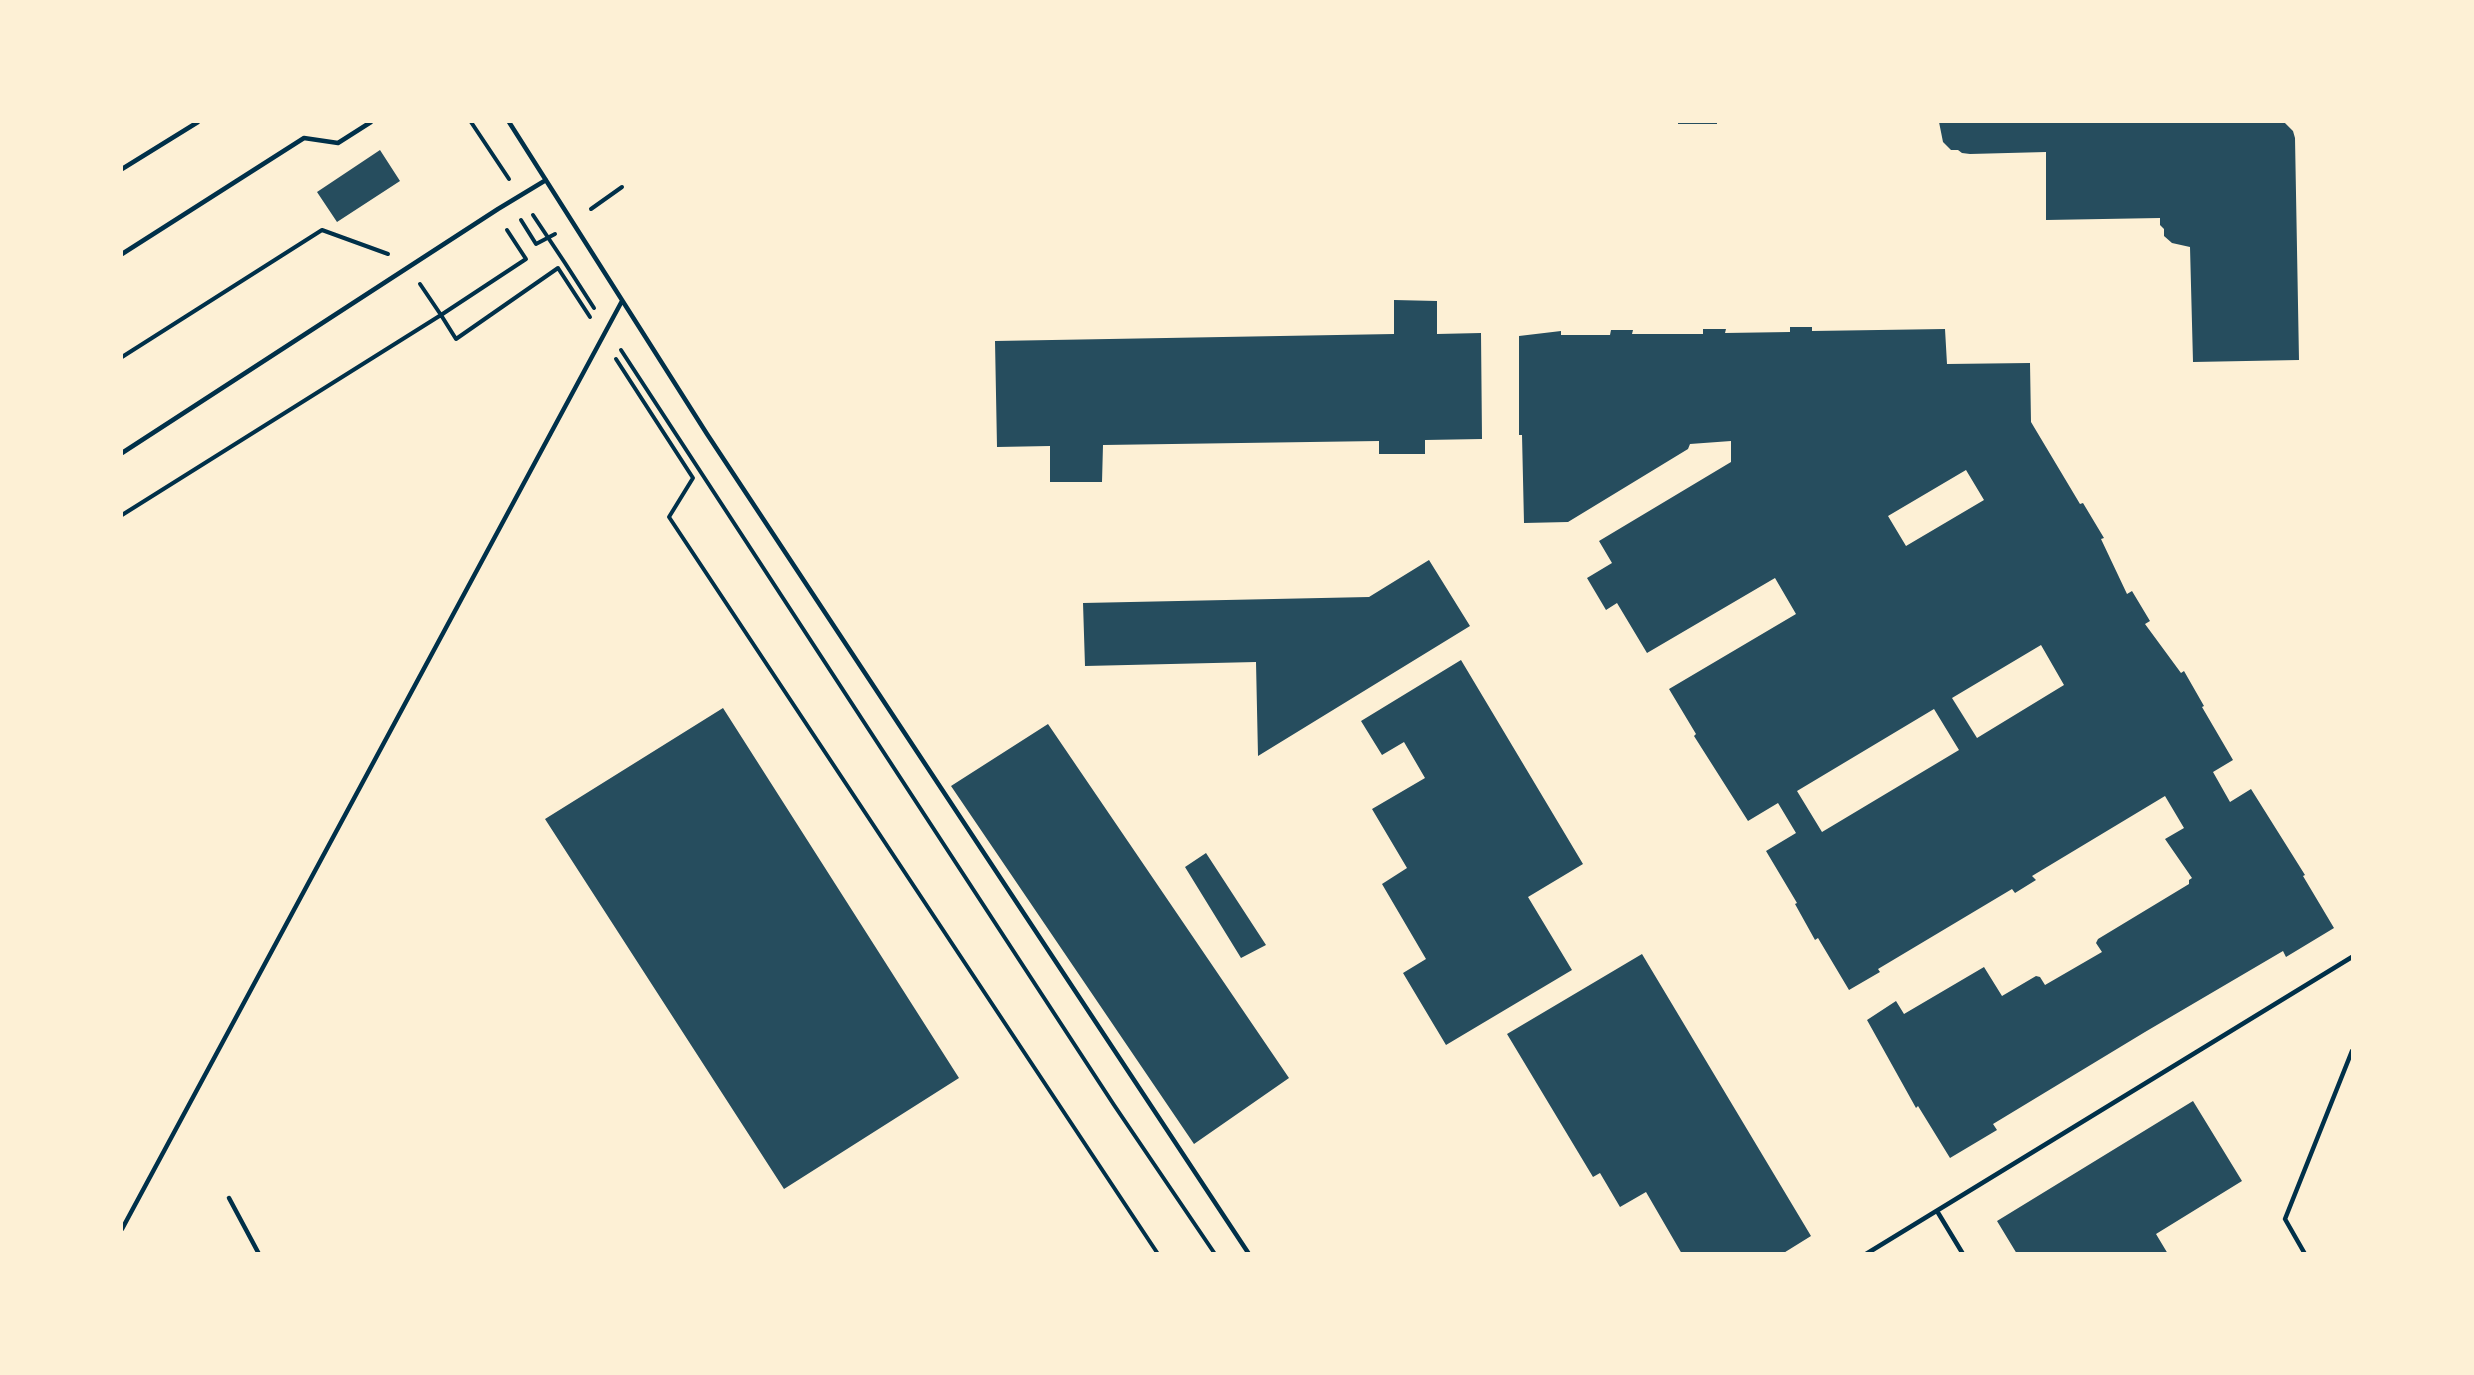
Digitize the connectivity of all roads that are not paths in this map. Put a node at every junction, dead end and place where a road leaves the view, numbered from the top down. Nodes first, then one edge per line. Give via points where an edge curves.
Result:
1 (198, 122) edge
2 (371, 122) edge
3 (509, 122) edge
4 (122, 169) edge
5 (546, 180) junction
6 (122, 254) edge
7 (622, 301) junction
8 (122, 453) edge
9 (2352, 957) edge
10 (2352, 1051) edge
11 (229, 1198) dead end
12 (1937, 1211) junction
13 (122, 1229) edge
14 (259, 1254) edge
15 (1249, 1254) edge
16 (1866, 1254) edge
17 (1963, 1254) edge
18 (2305, 1254) edge

1 - 4 lane
2 - 6 lane via 338,143 304,138
3 - 5 lane
5 - 7 lane
5 - 8 lane
7 - 13 lane
7 - 15 lane
9 - 12 lane
10 - 18 lane via 2285,1219
11 - 14 lane
12 - 16 lane
12 - 17 lane

